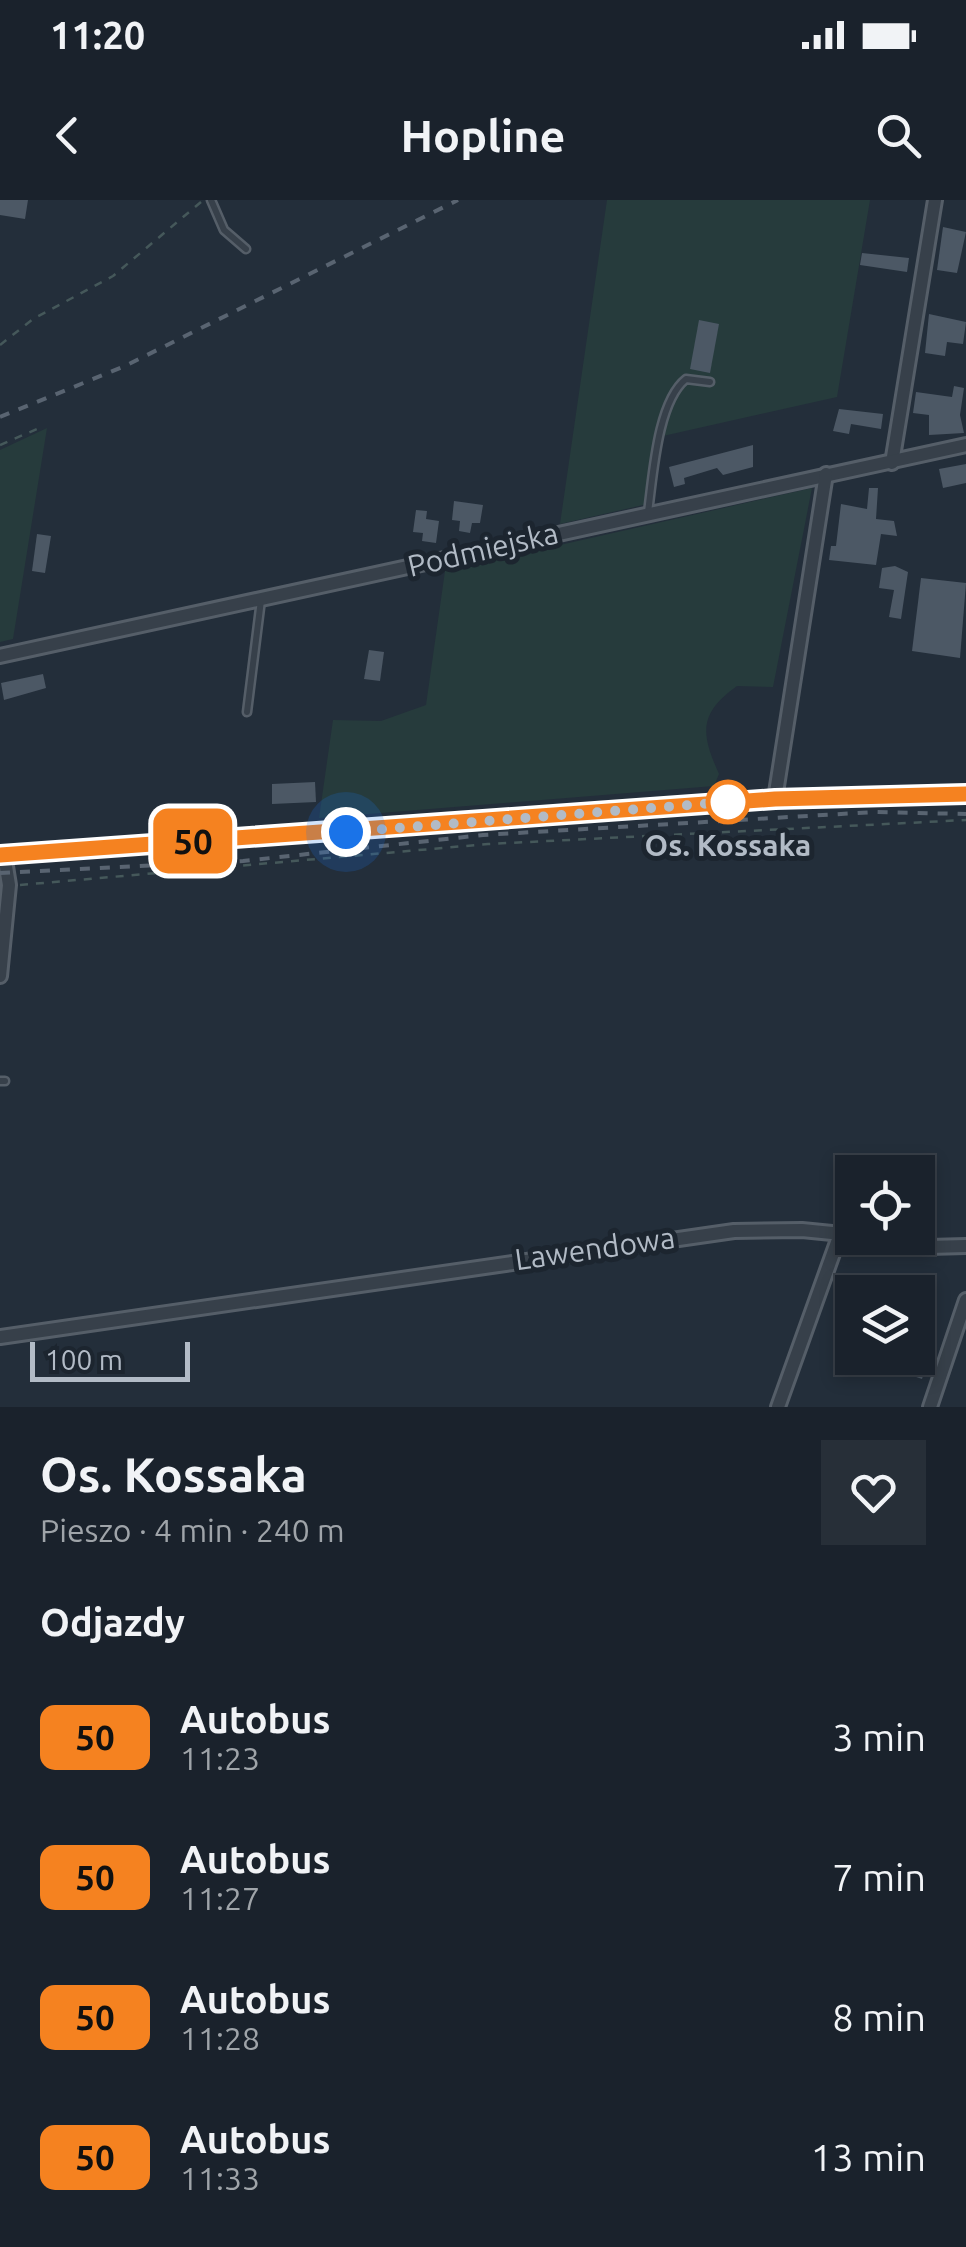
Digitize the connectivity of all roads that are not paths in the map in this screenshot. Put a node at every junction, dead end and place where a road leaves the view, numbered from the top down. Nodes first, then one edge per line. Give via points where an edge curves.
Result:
1 (208, 200) edge
2 (934, 200) edge
3 (246, 249) dead end
4 (710, 382) dead end
5 (966, 444) edge
6 (892, 462) junction
7 (826, 474) junction
8 (648, 512) junction
9 (261, 600) junction
10 (0, 656) edge
11 (247, 712) dead end
12 (966, 794) edge
13 (775, 799) junction
14 (2, 855) edge
15 (8, 901) edge
16 (0, 976) edge
17 (835, 1235) edge
18 (966, 1246) edge
19 (935, 1247) edge
20 (838, 1255) edge
21 (966, 1300) edge
22 (0, 1337) edge
23 (778, 1407) edge
24 (930, 1407) edge

1 - 3 lane via 224,230
2 - 6 street
4 - 8 lane via 677,386 662,426
5 - 6 street, Podmiejska
6 - 7 street, Podmiejska
7 - 8 street, Podmiejska
7 - 13 street
8 - 9 street, Podmiejska
9 - 10 street, Podmiejska
9 - 11 lane
12 - 13 street
13 - 14 street
14 - 15 street
15 - 16 street
17 - 22 street, Lawendowa via 734,1231
18 - 19 street
20 - 23 street
21 - 24 street

